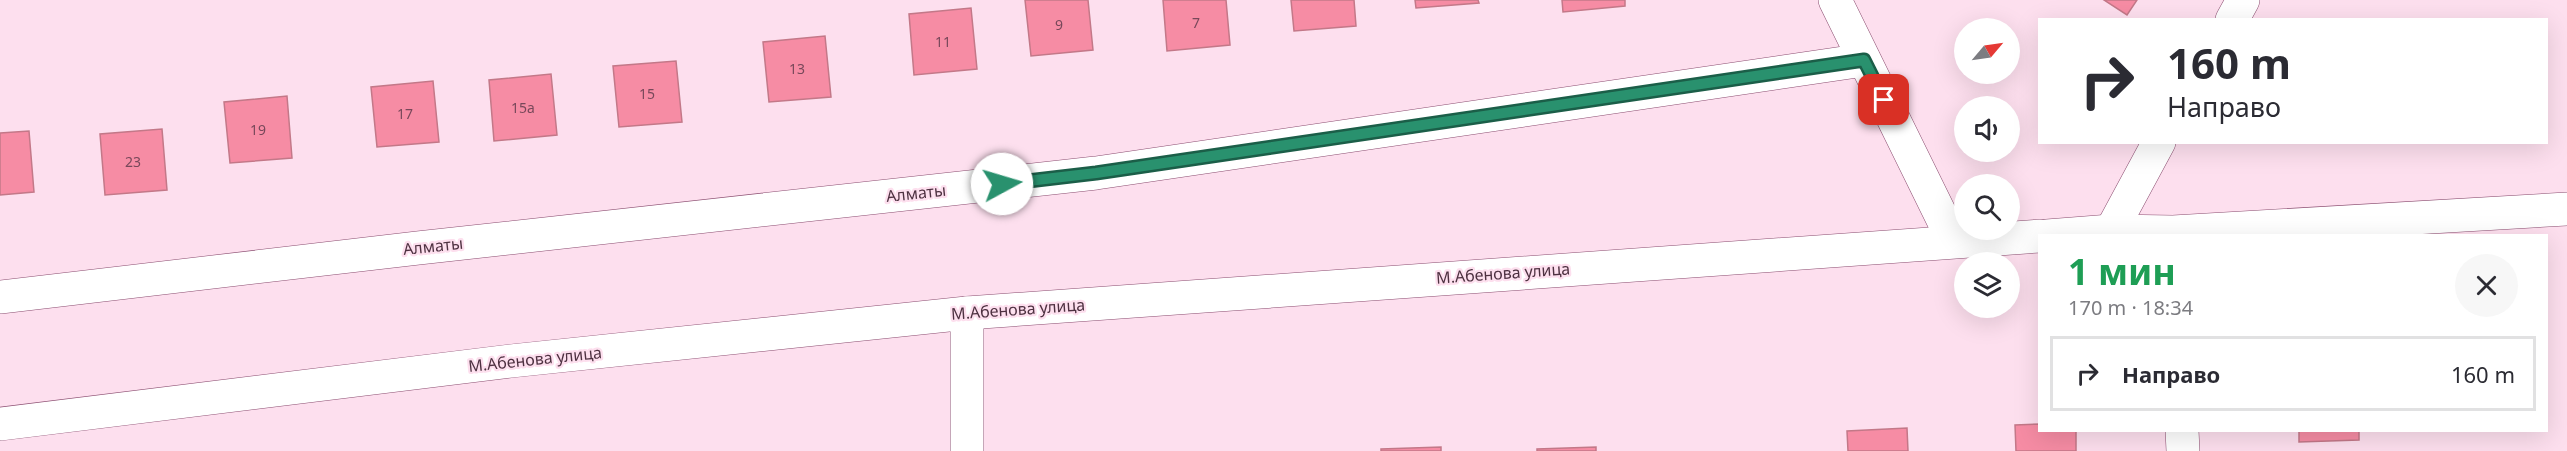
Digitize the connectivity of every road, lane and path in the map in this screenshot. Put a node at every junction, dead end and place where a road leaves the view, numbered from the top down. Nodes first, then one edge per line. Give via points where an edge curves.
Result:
1 (1835, 0) edge
2 (2243, 0) edge
3 (2233, 18) edge
4 (1864, 60) junction
5 (2159, 144) edge
6 (2567, 209) edge
7 (2111, 231) junction
8 (2073, 234) edge
9 (2173, 234) edge
10 (2038, 236) edge
11 (1953, 240) junction
12 (0, 297) edge
13 (967, 313) junction
14 (0, 424) edge
15 (2182, 432) edge
16 (967, 451) edge
17 (2183, 451) edge

1 - 4 main road
2 - 3 main road
4 - 11 main road
4 - 12 main road, Алматы via 1096,173
5 - 7 main road
6 - 9 main road
7 - 8 main road
7 - 9 main road
10 - 11 main road, М.Абенова улица
11 - 13 main road, М.Абенова улица
13 - 14 main road, М.Абенова улица via 512,361
13 - 16 main road
15 - 17 main road

